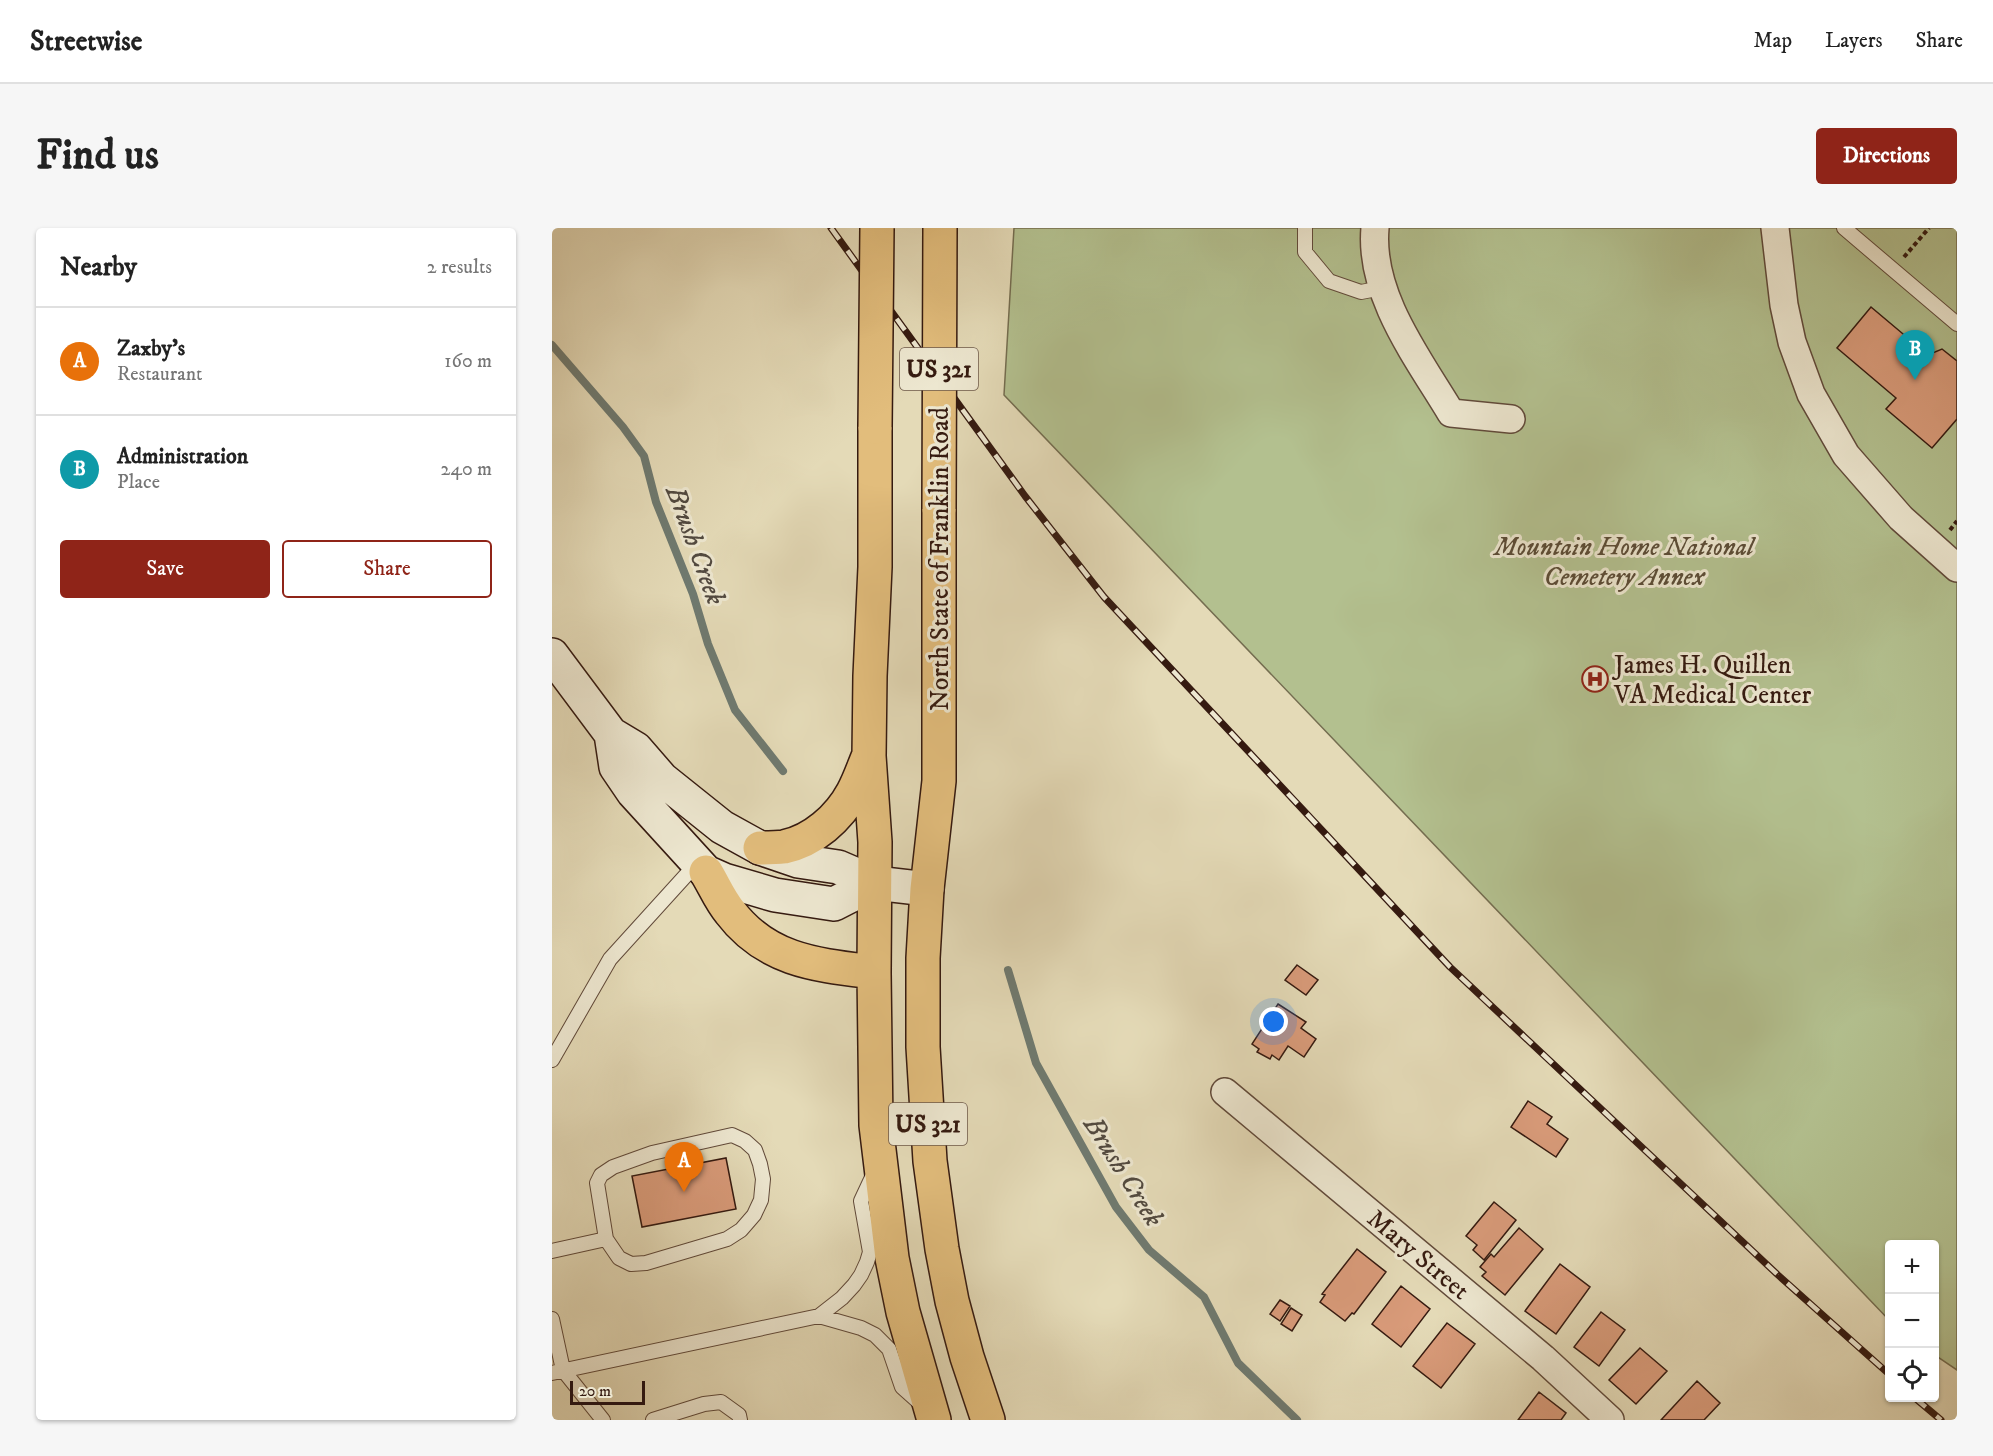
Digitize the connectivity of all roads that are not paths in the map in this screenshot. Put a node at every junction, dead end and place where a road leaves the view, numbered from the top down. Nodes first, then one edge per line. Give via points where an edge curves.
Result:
1 (877, 228) edge
2 (940, 228) edge
3 (1305, 228) edge
4 (1375, 228) edge
5 (1775, 228) edge
6 (1844, 228) edge
7 (1382, 288) junction
8 (1957, 324) edge
9 (1511, 419) dead end
10 (1957, 568) edge
11 (552, 655) edge
12 (611, 734) junction
13 (869, 756) junction
14 (760, 848) junction
15 (702, 867) junction
16 (875, 883) junction
17 (927, 889) junction
18 (874, 972) junction
19 (552, 1060) edge
20 (1225, 1092) dead end
21 (879, 1161) junction
22 (606, 1239) junction
23 (552, 1251) edge
24 (819, 1316) junction
25 (552, 1319) edge
26 (558, 1371) edge
27 (933, 1416) edge
28 (603, 1420) edge
29 (652, 1420) edge
30 (740, 1420) edge
31 (988, 1420) edge
32 (1610, 1420) edge

1 - 13 highway, US 321, bridge via 875,567
2 - 17 highway, North State of Franklin Road / US 321, bridge via 939,781
3 - 7 lane via 1305,252 1329,281 1361,292
4 - 7 street
5 - 10 street via 1791,342 1812,394 1846,455 1901,518
6 - 8 lane
7 - 9 street via 1396,320 1451,413
11 - 12 main road
12 - 14 main road via 636,749 662,779 722,827
12 - 15 main road via 616,767 633,792
13 - 14 highway via 853,793 827,825 803,841
13 - 16 highway, US 321
14 - 16 main road via 798,861 838,867
15 - 16 main road via 724,880 776,895 834,904
15 - 18 highway via 730,912 770,948 790,958
15 - 19 lane via 610,958
16 - 17 main road
16 - 18 highway, US 321
17 - 31 highway, US 321 via 923,1047 932,1182 952,1301
18 - 21 highway, US 321
20 - 32 street, Mary Street via 1543,1358
21 - 24 lane via 861,1201 870,1252 867,1262 854,1285
21 - 27 highway, US 321 via 903,1312
22 - 22 lane via 597,1183 613,1167 652,1153 732,1135 755,1150 764,1179 761,1200 741,1230 727,1239 631,1264 619,1258
22 - 23 lane
24 - 26 lane
24 - 27 lane via 875,1335 889,1349 902,1387
25 - 26 lane
26 - 28 lane
29 - 30 lane via 721,1402

